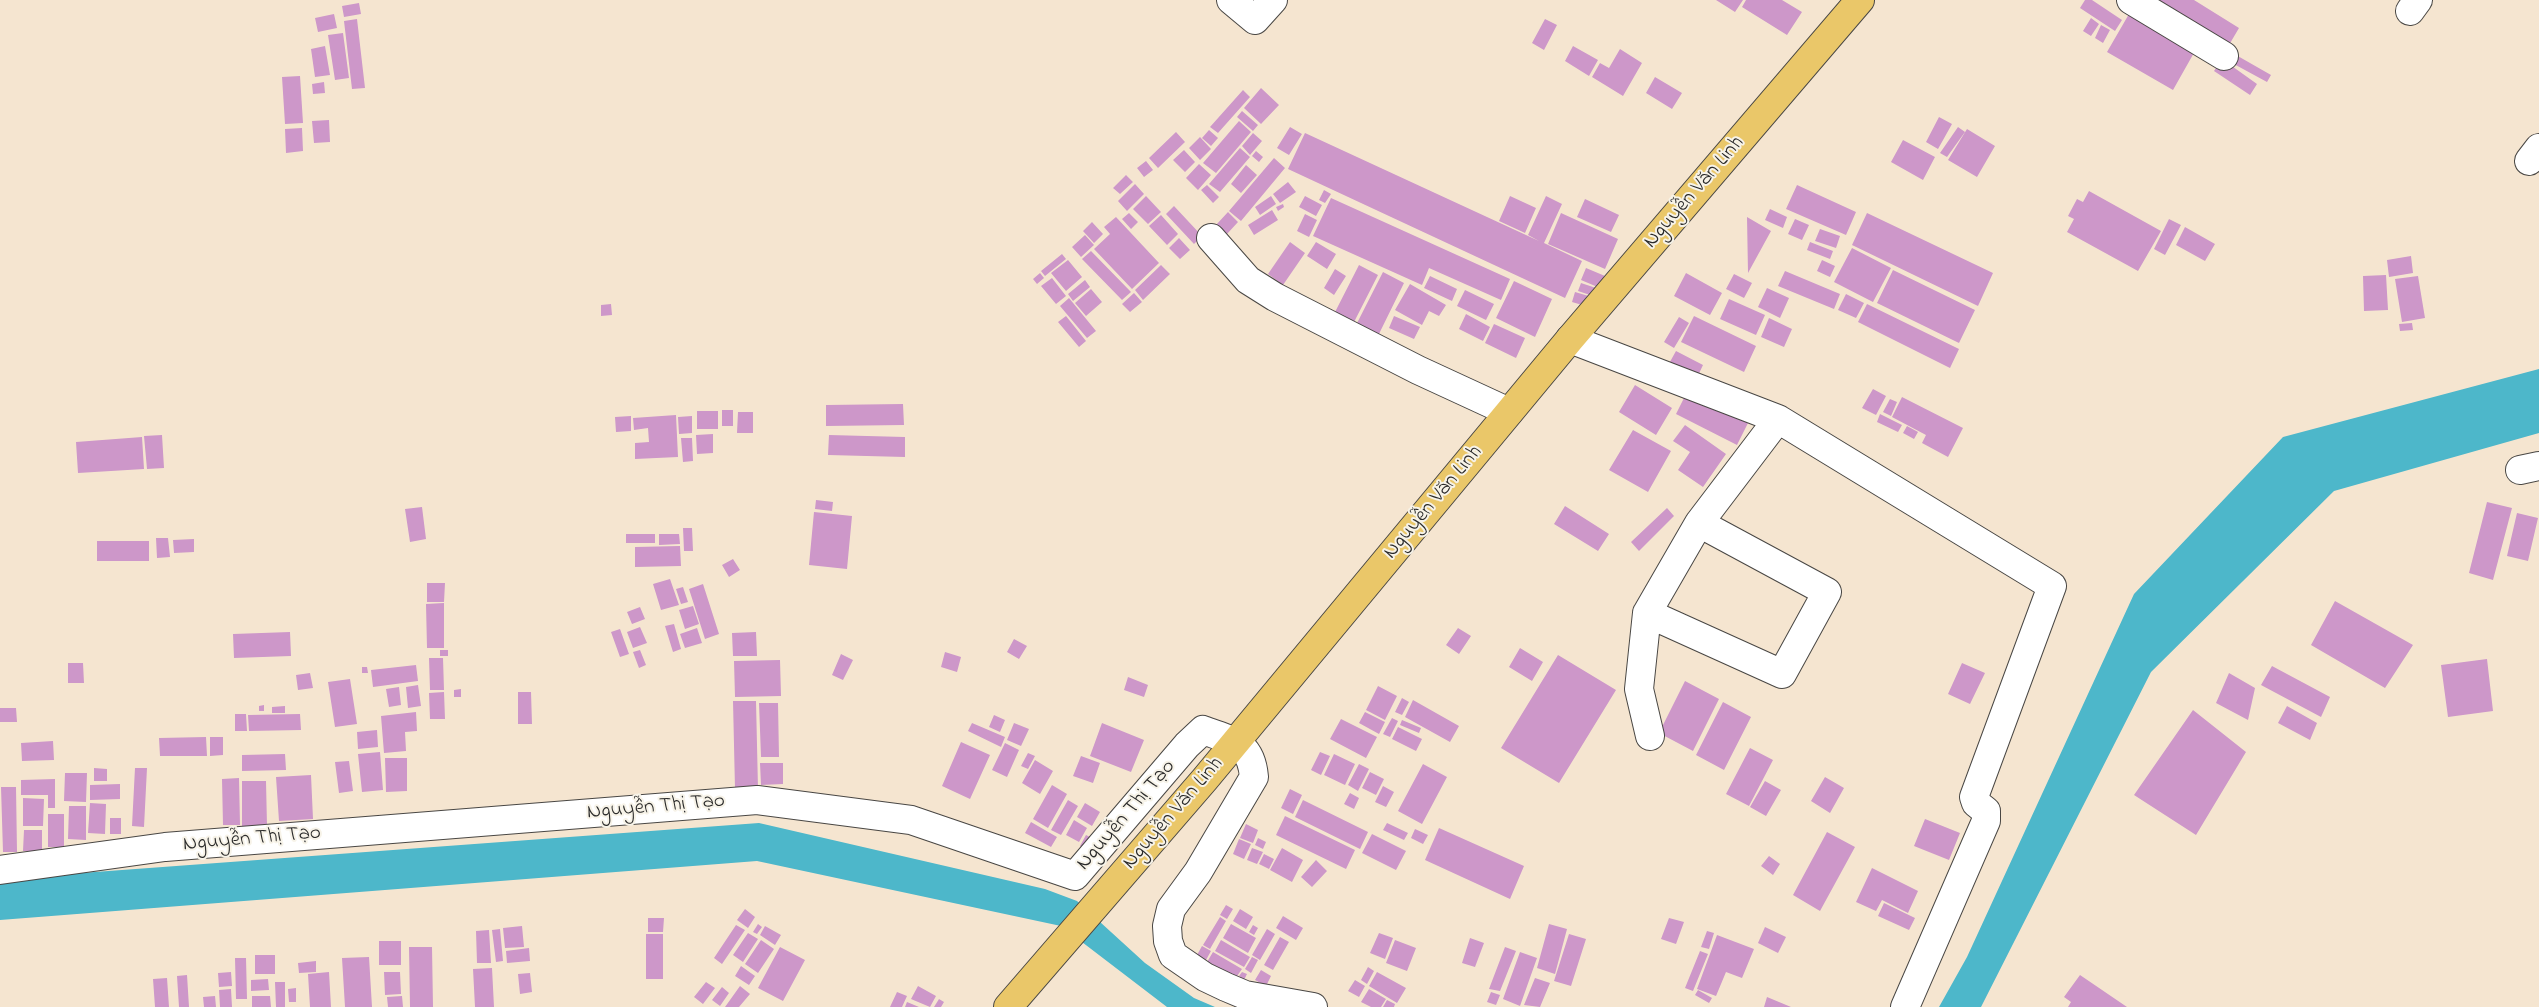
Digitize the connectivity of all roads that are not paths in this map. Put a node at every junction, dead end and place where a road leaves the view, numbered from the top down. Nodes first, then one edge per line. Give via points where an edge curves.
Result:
1 (1231, 0) edge
2 (1273, 0) edge
3 (1860, 0) edge
4 (2131, 0) edge
5 (2224, 56) dead end
6 (1211, 238) dead end
7 (1570, 339) junction
8 (1509, 412) junction
9 (1778, 419) junction
10 (1699, 523) junction
11 (1647, 613) junction
12 (1650, 736) dead end
13 (1235, 742) junction
14 (0, 870) edge
15 (1009, 1006) edge
16 (1313, 1007) edge
17 (1905, 1007) edge

1 - 2 street via 1255,20
3 - 7 highway, Nguyễn Văn Linh
4 - 5 street
6 - 8 street via 1248,280 1275,297
7 - 8 highway, Nguyễn Văn Linh
7 - 9 street
8 - 13 highway, Nguyễn Văn Linh
9 - 10 street
9 - 17 street via 2052,586 1974,797 1986,811 1986,821
10 - 11 street
10 - 11 street via 1827,592 1782,674
11 - 12 street via 1640,689
13 - 14 street, Nguyễn Thị Tạo via 1203,730 1075,876 912,820 757,800 165,847
13 - 15 highway, Nguyễn Văn Linh
13 - 16 street via 1250,756 1254,777 1198,872 1171,909 1168,941 1173,955 1226,987 1245,995

